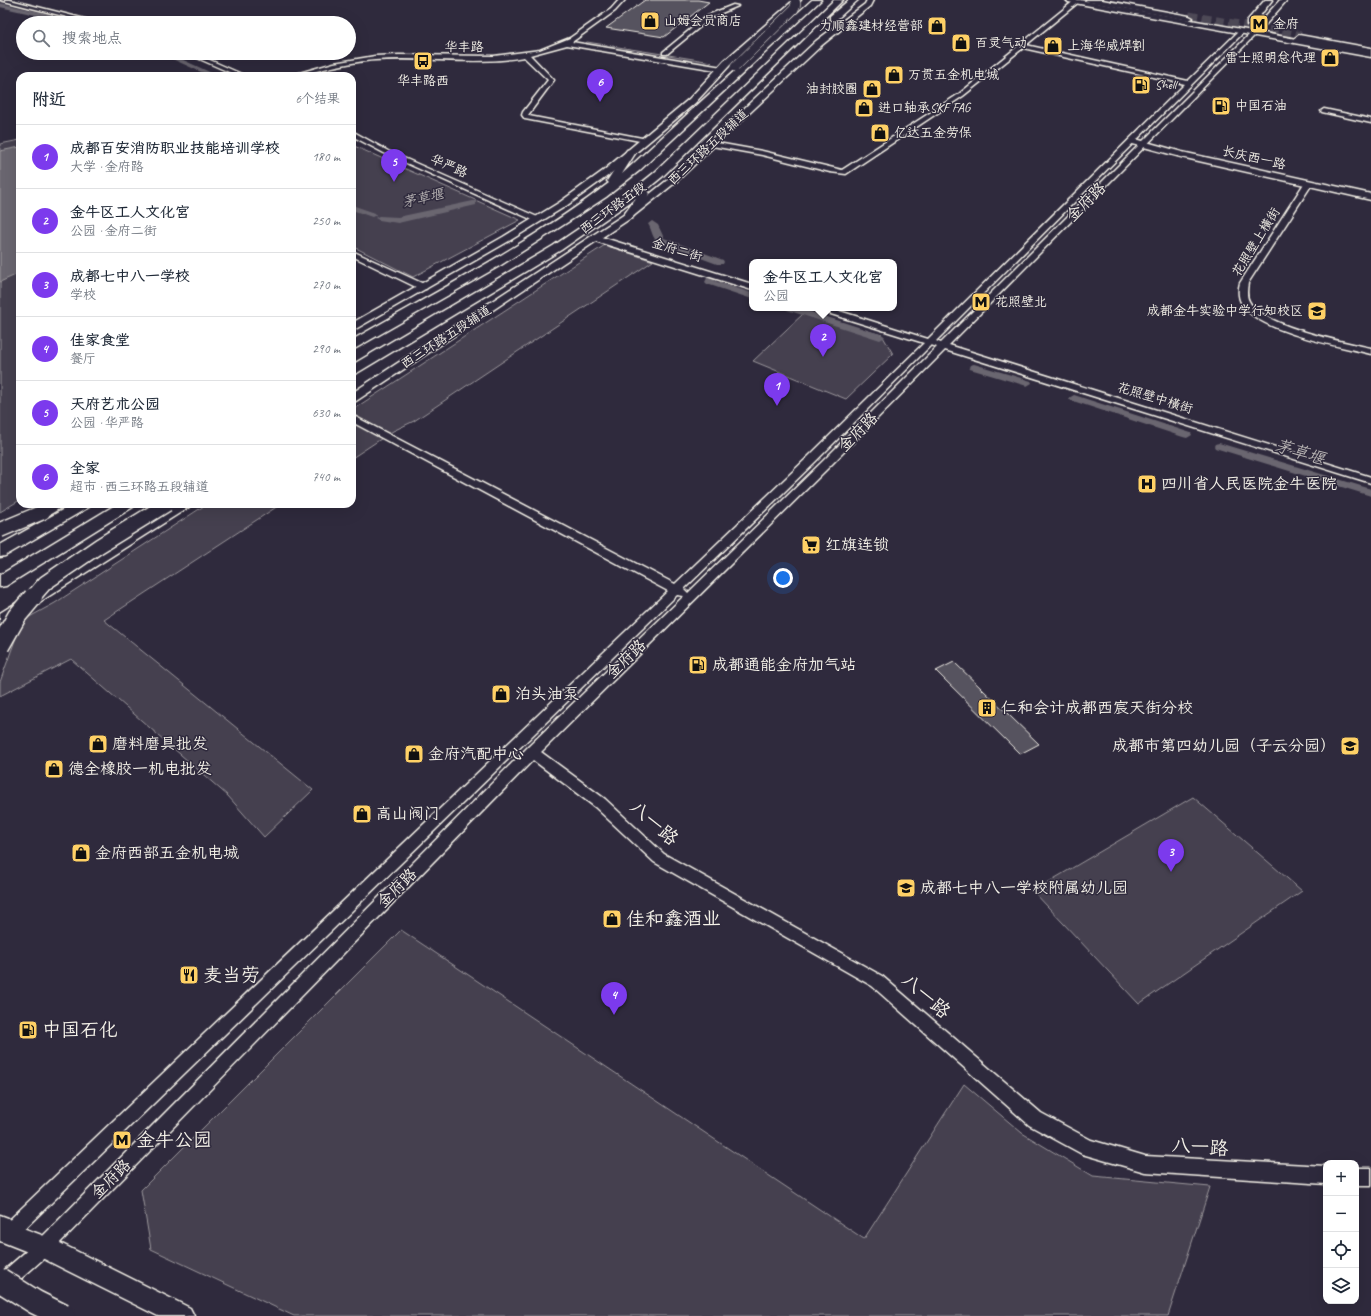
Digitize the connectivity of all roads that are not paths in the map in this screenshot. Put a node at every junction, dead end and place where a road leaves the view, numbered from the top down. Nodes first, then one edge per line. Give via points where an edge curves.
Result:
1 (3, 0) edge
2 (622, 0) edge
3 (817, 0) edge
4 (839, 0) edge
5 (854, 0) edge
6 (1073, 0) edge
7 (1089, 0) edge
8 (1103, 0) edge
9 (1120, 0) edge
10 (1269, 0) edge
11 (1284, 0) edge
12 (868, 1) edge
13 (793, 2) edge
14 (735, 6) dead end
15 (836, 15) junction
16 (69, 16) edge
17 (1193, 16) junction
18 (1252, 27) junction
19 (1301, 36) junction
20 (574, 38) junction
21 (565, 43) junction
22 (1021, 46) junction
23 (1371, 47) edge
24 (1371, 52) edge
25 (665, 53) junction
26 (525, 54) junction
27 (1371, 55) edge
28 (205, 60) edge
29 (728, 66) junction
30 (231, 72) edge
31 (307, 72) edge
32 (1190, 83) junction
33 (712, 98) junction
34 (733, 102) junction
35 (1324, 111) dead end
36 (1371, 121) edge
37 (356, 136) edge
38 (645, 140) junction
39 (1138, 142) junction
40 (712, 144) junction
41 (631, 152) junction
42 (658, 175) junction
43 (1308, 184) junction
44 (602, 195) junction
45 (1371, 197) edge
46 (628, 216) junction
47 (538, 219) junction
48 (598, 236) junction
49 (356, 255) edge
50 (749, 279) edge
51 (749, 286) edge
52 (423, 287) junction
53 (832, 311) edge
54 (849, 311) edge
55 (356, 326) edge
56 (939, 341) junction
57 (356, 343) edge
58 (388, 348) junction
59 (1371, 351) edge
60 (356, 368) edge
61 (356, 379) edge
62 (356, 395) edge
63 (356, 420) edge
64 (1371, 475) edge
65 (1371, 480) edge
66 (45, 508) edge
67 (77, 508) edge
68 (121, 508) edge
69 (161, 508) edge
70 (178, 508) edge
71 (0, 530) edge
72 (0, 535) edge
73 (0, 552) edge
74 (0, 582) edge
75 (676, 590) junction
76 (690, 597) junction
77 (0, 620) edge
78 (0, 646) edge
79 (532, 752) junction
80 (1323, 1176) edge
81 (1359, 1177) edge
82 (1371, 1177) edge
83 (3, 1234) edge
84 (44, 1247) junction
85 (0, 1280) edge
86 (0, 1286) edge
87 (63, 1316) edge
88 (182, 1316) edge

1 - 16 street
2 - 20 street, 华丰路
3 - 33 highway, 西三环路五段
4 - 34 highway, 西三环路五段
5 - 15 highway
6 - 17 main road
6 - 22 street
7 - 17 highway
8 - 17 highway
9 - 17 main road
10 - 18 main road
11 - 18 main road
12 - 15 highway
12 - 40 main road, 西三环路五段辅道 via 819,42
13 - 29 main road
14 - 25 street via 710,16
15 - 34 highway via 774,73
17 - 18 main road
18 - 19 main road
18 - 32 street, 金府路
18 - 39 street, 金府路
19 - 23 highway
19 - 24 highway
19 - 27 main road
20 - 21 street, 华丰路
20 - 25 street
21 - 26 street, 华丰路
21 - 29 street
22 - 32 street
22 - 40 street via 961,95 843,172
25 - 29 street
26 - 31 street, 华丰路 via 486,58 376,58 346,62
26 - 38 street via 550,80 526,112 527,118
28 - 30 street
29 - 33 highway
29 - 38 main road via 692,101
32 - 39 street, 金府路
33 - 44 highway, 西三环路五段 via 635,169
34 - 42 highway, 西三环路五段
35 - 36 street
37 - 47 street, 华严路 via 386,152
38 - 41 main road
39 - 43 main road, 长庆西一路
39 - 56 street, 金府路
40 - 46 main road, 西三环路五段辅道
41 - 44 highway
41 - 47 main road via 606,174
42 - 46 highway
42 - 58 highway, 西三环路五段 via 622,204 557,248
43 - 45 main road, 长庆西一路
43 - 59 street, 花照壁上横街 via 1244,283 1243,296 1254,312 1276,325
44 - 57 highway, 西三环路五段 via 536,238
46 - 48 main road, 西三环路五段辅道
47 - 52 main road
48 - 50 street, 金府二街
48 - 51 street, 金府二街
48 - 62 main road, 西三环路五段辅道
49 - 52 street
52 - 55 main road
53 - 56 street
54 - 56 street
56 - 64 street, 花照壁中横街
56 - 65 street, 花照壁中横街
56 - 75 street, 金府路
56 - 76 street, 金府路 via 826,464
58 - 60 highway, 西三环路五段
58 - 61 highway
63 - 75 street
66 - 71 highway, bridge
66 - 72 highway, bridge
67 - 73 highway
68 - 74 highway
69 - 78 highway, bridge via 45,583 17,616
70 - 77 main road
75 - 76 street
75 - 83 street, 金府路
76 - 79 street, 金府路
79 - 80 street, 八一路 via 600,804 659,858 877,981 1035,1119 1088,1148 1145,1164
79 - 84 street, 金府路
81 - 82 street
83 - 84 main road
84 - 86 street, 金府路
84 - 88 main road
85 - 87 highway, bridge

